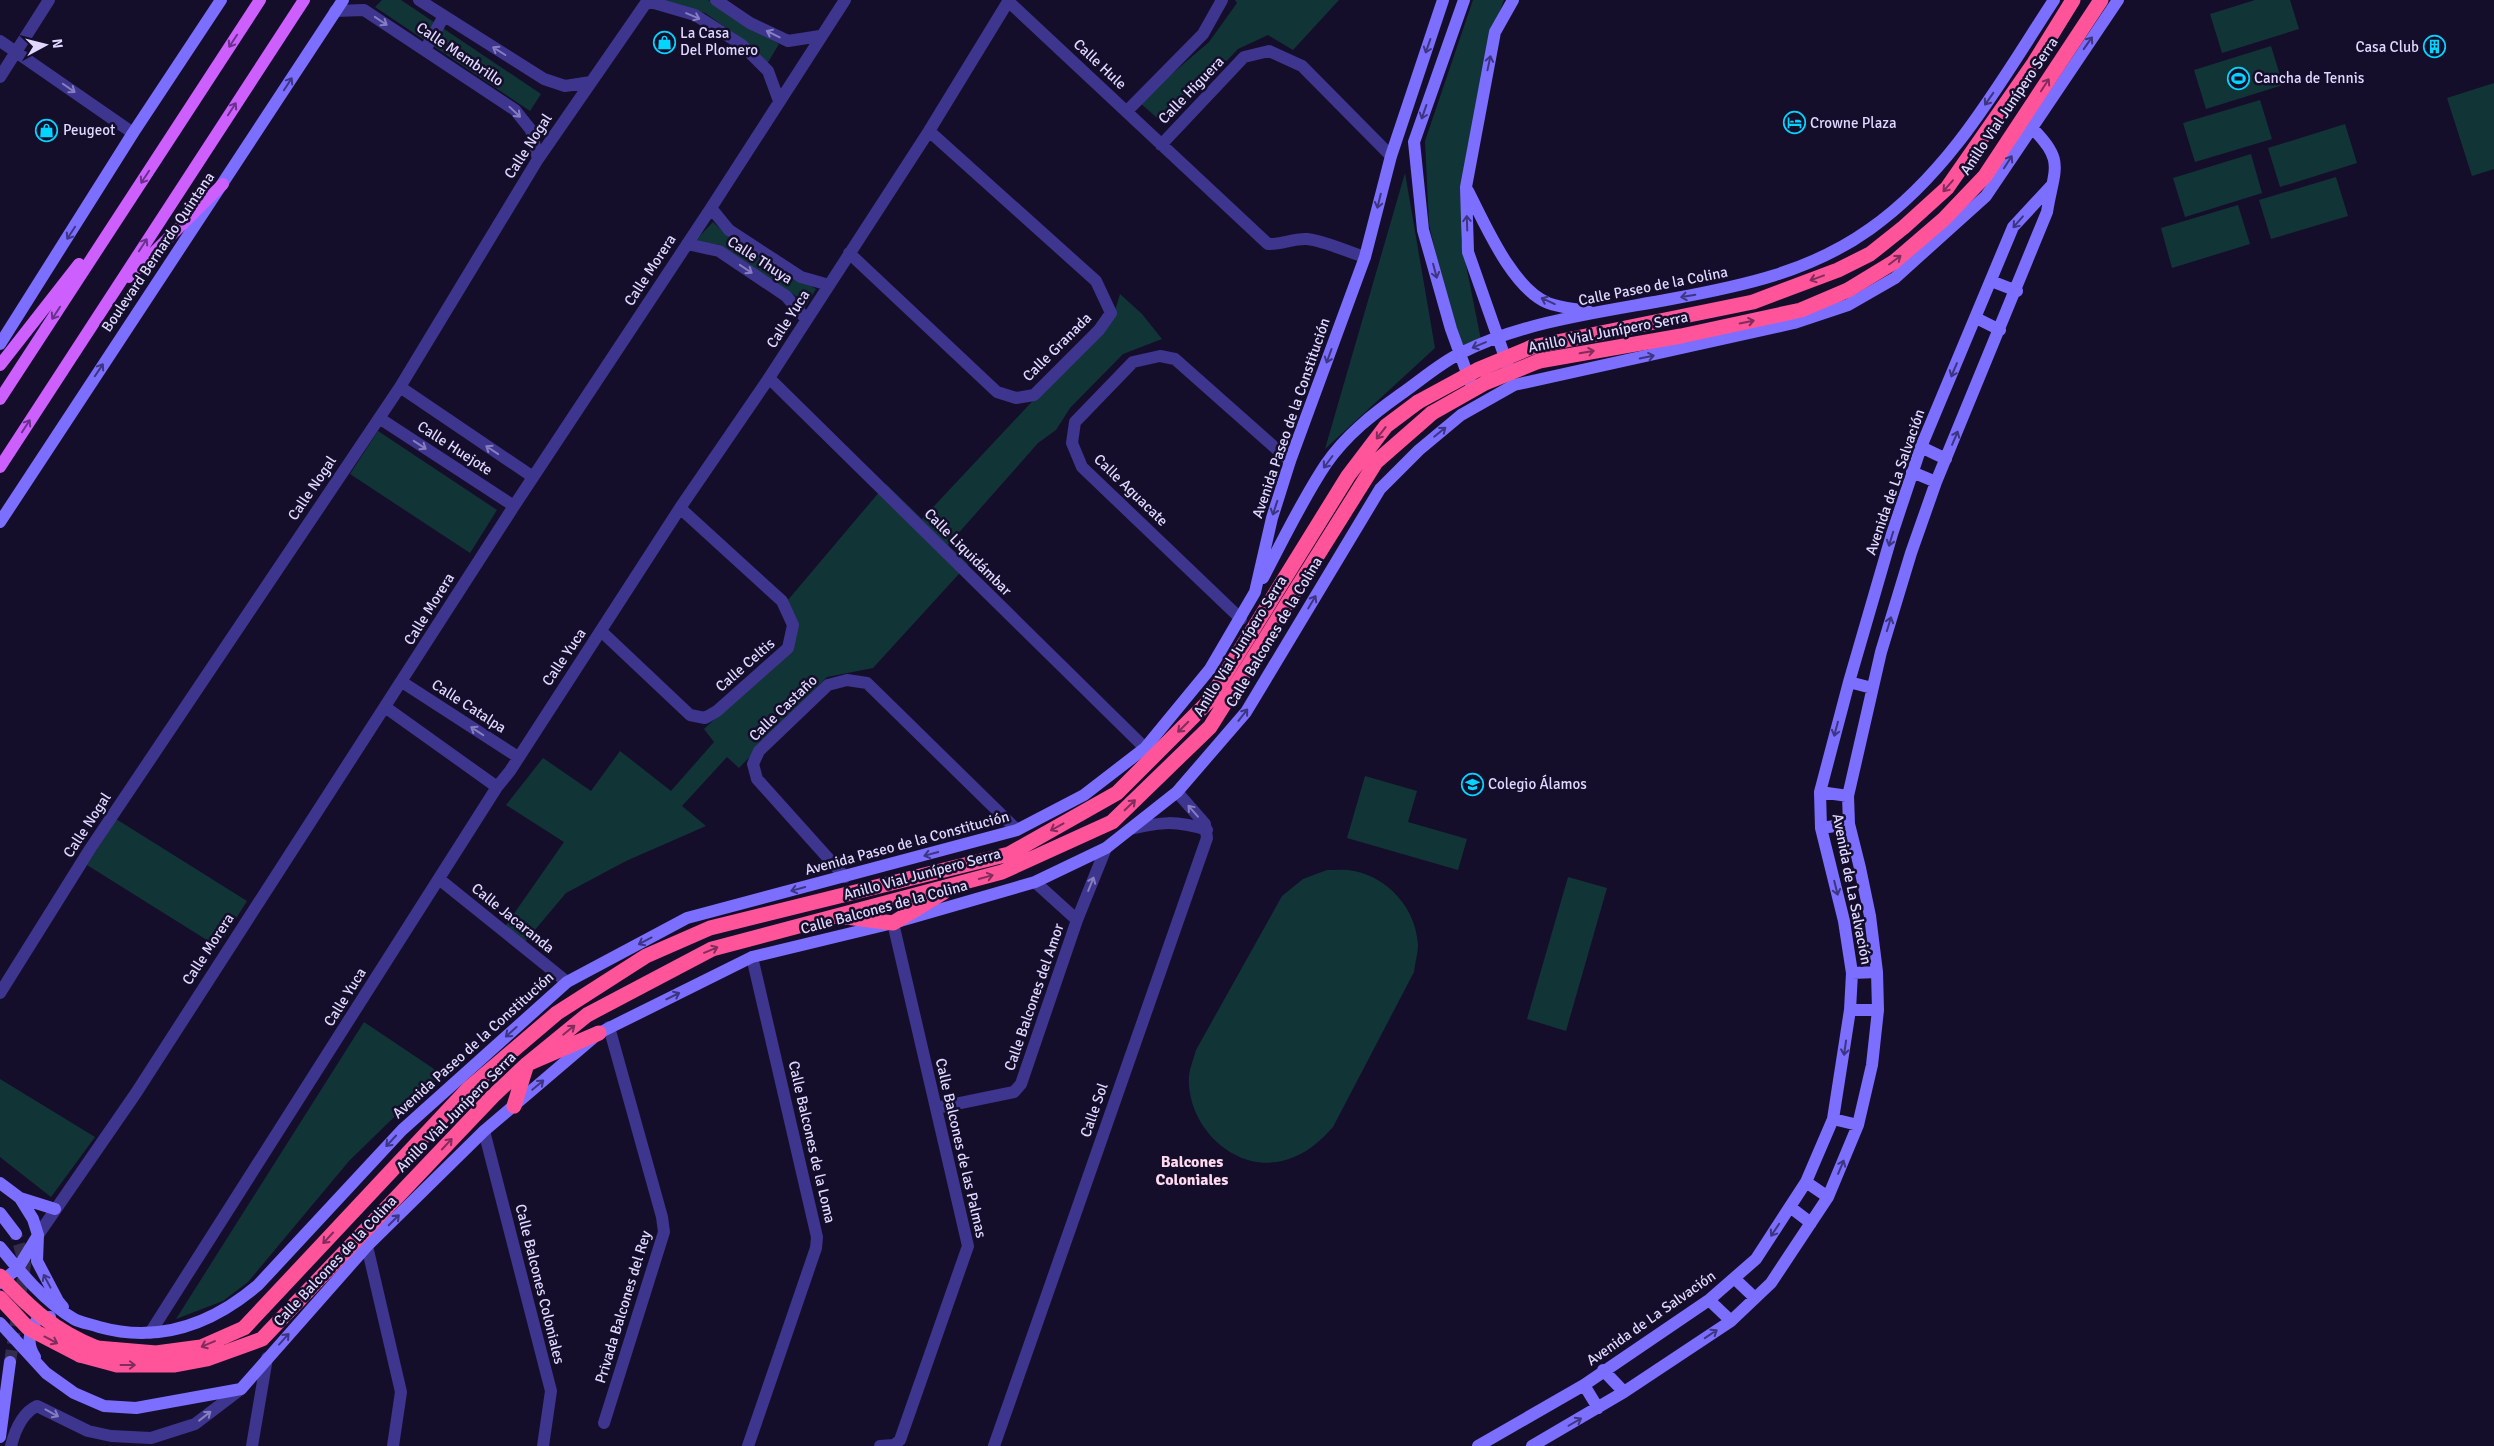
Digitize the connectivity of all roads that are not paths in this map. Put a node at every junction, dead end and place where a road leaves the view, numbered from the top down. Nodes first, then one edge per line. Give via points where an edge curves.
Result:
1 (49, 0) edge
2 (221, 0) edge
3 (260, 0) edge
4 (304, 0) edge
5 (343, 0) edge
6 (419, 0) edge
7 (647, 0) edge
8 (716, 0) edge
9 (845, 0) edge
10 (1222, 0) edge
11 (1443, 0) edge
12 (1464, 0) edge
13 (1514, 0) edge
14 (2054, 0) edge
15 (2073, 0) edge
16 (2101, 0) edge
17 (2118, 0) edge
18 (1009, 1) edge
19 (335, 11) junction
20 (444, 16) junction
21 (820, 36) junction
22 (0, 41) edge
23 (425, 50) junction
24 (17, 53) junction
25 (0, 77) edge
26 (591, 82) junction
27 (779, 101) junction
28 (1127, 111) junction
29 (2031, 127) junction
30 (929, 131) junction
31 (133, 133) junction
32 (1161, 145) junction
33 (1391, 156) junction
34 (538, 158) junction
35 (223, 184) junction
36 (2051, 186) junction
37 (1466, 187) junction
38 (130, 200) junction
39 (711, 208) junction
40 (687, 244) junction
41 (848, 253) junction
42 (1365, 258) junction
43 (1990, 281) junction
44 (829, 285) junction
45 (2016, 291) junction
46 (111, 295) junction
47 (1595, 313) junction
48 (1976, 318) junction
49 (806, 319) junction
50 (2000, 330) junction
51 (1513, 333) junction
52 (1498, 337) junction
53 (0, 344) edge
54 (1459, 354) junction
55 (1536, 354) junction
56 (1445, 363) junction
57 (0, 365) edge
58 (769, 378) junction
59 (1528, 382) junction
60 (1514, 385) junction
61 (400, 387) junction
62 (0, 399) edge
63 (1480, 404) junction
64 (1468, 411) junction
65 (379, 418) junction
66 (1921, 447) junction
67 (1946, 459) junction
68 (1290, 461) junction
69 (0, 467) edge
70 (1912, 472) junction
71 (533, 477) junction
72 (1936, 482) junction
73 (514, 506) junction
74 (680, 508) junction
75 (0, 522) edge
76 (1255, 592) junction
77 (1241, 618) junction
78 (601, 632) junction
79 (1859, 646) junction
80 (1881, 652) junction
81 (402, 682) junction
82 (1849, 682) junction
83 (1872, 688) junction
84 (385, 707) junction
85 (1145, 748) junction
86 (518, 757) junction
87 (497, 787) junction
88 (1177, 792) junction
89 (1820, 792) junction
90 (1848, 796) junction
91 (1849, 824) junction
92 (1821, 828) junction
93 (1130, 829) junction
94 (1017, 830) junction
95 (1206, 830) junction
96 (1106, 848) junction
97 (845, 877) junction
98 (439, 879) junction
99 (1035, 882) junction
100 (958, 884) junction
101 (838, 916) junction
102 (1077, 920) junction
103 (893, 923) junction
104 (752, 957) junction
105 (1877, 972) junction
106 (1852, 973) junction
107 (567, 982) junction
108 (0, 993) edge
109 (1850, 1010) junction
110 (1878, 1010) junction
111 (604, 1030) junction
112 (527, 1064) junction
113 (514, 1106) junction
114 (936, 1108) junction
115 (1833, 1119) junction
116 (1858, 1125) junction
117 (484, 1131) junction
118 (1806, 1182) junction
119 (0, 1183) edge
120 (1828, 1197) junction
121 (20, 1198) junction
122 (1790, 1207) junction
123 (55, 1209) junction
124 (0, 1213) edge
125 (1811, 1224) junction
126 (16, 1234) tunnel mouth
127 (38, 1235) junction
128 (367, 1246) junction
129 (0, 1247) edge
130 (18, 1268) junction
131 (0, 1276) edge
132 (1735, 1279) junction
133 (0, 1283) edge
134 (0, 1298) edge
135 (1755, 1298) junction
136 (1710, 1300) junction
137 (0, 1306) edge
138 (75, 1320) junction
139 (1731, 1321) junction
140 (0, 1323) edge
141 (150, 1333) junction
142 (267, 1358) junction
143 (10, 1362) tunnel mouth
144 (1604, 1370) junction
145 (46, 1373) junction
146 (1584, 1385) junction
147 (241, 1389) junction
148 (1624, 1392) junction
149 (1598, 1408) junction
150 (604, 1423) dead end
151 (0, 1437) edge
152 (110, 1441) edge
153 (12, 1446) edge
154 (252, 1446) edge
155 (393, 1446) edge
156 (543, 1446) edge
157 (748, 1446) edge
158 (880, 1446) edge
159 (994, 1446) edge
160 (1478, 1446) edge
161 (1532, 1446) edge

1 - 24 street
2 - 31 street
3 -> 38 main road
46 -> 4 main road, Boulevard Bernardo Quintana
5 - 19 street, Boulevard Bernardo Quintana
6 - 20 street, Calle Membrillo
7 - 26 street, Calle Nogal
7 -> 27 street via 695,15 742,45 768,71
21 -> 8 street via 788,41 750,23
9 - 21 street, Calle Morera
10 - 28 street, Calle Hule via 1203,34
11 -> 33 street, Avenida Paseo de la Constitución
12 -> 54 street via 1414,142 1424,230
37 -> 13 street via 1496,32
14 -> 47 street, Calle Paseo de la Colina via 1952,153 1915,193 1869,230 1824,256 1770,278
15 -> 55 highway, Anillo Vial Junípero Serra via 2034,63 1947,188 1870,254 1838,270 1754,302
55 -> 16 highway, Anillo Vial Junípero Serra via 1681,336 1801,310 1848,290 1894,262 1944,219 1985,176
29 -> 17 street
18 - 28 street, Calle Hule
18 - 30 street, Calle Yuca
19 -> 23 street, Calle Membrillo via 364,10
35 -> 19 street, Boulevard Bernardo Quintana
20 - 23 street
26 -> 20 street, Calle Membrillo via 565,86 544,79
21 - 27 street, Calle Morera
22 - 24 street
23 -> 34 street, Calle Membrillo via 515,110 532,130
24 - 25 street
24 -> 31 street
26 - 34 street, Calle Nogal
27 - 39 street, Calle Morera
28 - 32 street
29 - 36 street, Avenida de La Salvación via 2047,142 2055,157
59 -> 29 street, Calle Balcones de la Colina via 1742,336 1848,305 1895,278 1986,196
30 - 41 street, Calle Yuca
30 - 41 street, Calle Granada via 1096,282 1111,313 1099,330 1034,395 1016,398 997,392
31 -> 53 street
32 - 33 street, Calle Higuera via 1244,58 1269,51 1302,66
32 - 42 street, Calle Higuera via 1268,244 1308,239
33 -> 42 street, Avenida Paseo de la Constitución
34 - 61 street, Calle Nogal
35 - 46 main road
75 -> 35 street, Boulevard Bernardo Quintana
36 -> 43 street, Avenida de La Salvación via 2013,226
36 - 45 street, Avenida de La Salvación via 2048,212
47 -> 37 street via 1547,302 1527,288 1498,251
52 -> 37 street via 1468,252
38 - 57 main road
38 -> 62 main road
39 - 40 street, Calle Morera
39 - 44 street, Calle Thuya via 729,230 801,277
40 -> 49 street, Calle Thuya via 720,251 786,296
40 - 71 street, Calle Morera
41 - 44 street, Calle Yuca
42 -> 68 street, Avenida Paseo de la Constitución
43 - 45 street
43 - 48 street, Avenida de La Salvación
44 - 49 street, Calle Yuca
45 - 50 street, Avenida de La Salvación
69 -> 46 main road, Boulevard Bernardo Quintana
47 - 51 street, Calle Paseo de la Colina
48 - 50 street
48 -> 66 street, Avenida de La Salvación
49 - 58 street, Calle Yuca
67 -> 50 street, Avenida de La Salvación
51 - 52 street, Calle Paseo de la Colina
51 - 59 street via 1515,360
52 -> 54 street, Calle Paseo de la Colina
52 - 60 street
54 - 56 street, Calle Paseo de la Colina
54 - 63 street
100 -> 55 highway, Anillo Vial Junípero Serra, bridge via 1002,872 1112,822 1210,727 1376,462 1432,413
55 -> 131 highway, Anillo Vial Junípero Serra, bridge via 1477,370 1418,402 1386,426 1348,476 1208,702 1118,793 1009,854 710,928 646,956 557,1013 469,1088 244,1328 201,1348 156,1353 97,1348 71,1338 31,1310
56 - 64 street via 1459,386
56 -> 76 street, Calle Paseo de la Colina via 1366,420 1326,464
58 - 74 street, Calle Yuca
58 - 85 street, Calle Liquidámbar
59 - 60 street, Calle Balcones de la Colina
60 - 63 street, Calle Balcones de la Colina
61 - 65 street, Calle Nogal
71 -> 61 street, Calle Huejote
63 - 64 street, Calle Balcones de la Colina
88 -> 64 street, Calle Balcones de la Colina via 1246,712 1380,489 1419,450
65 -> 73 street, Calle Huejote
65 - 108 street, Calle Nogal via 90,849
66 - 67 street
66 - 70 street, Avenida de La Salvación
67 - 72 street, Avenida de La Salvación
68 -> 76 street, Avenida Paseo de la Constitución via 1272,518
68 - 77 street, Calle Aguacate via 1175,359 1160,356 1133,362 1075,422 1072,443 1082,467
70 - 72 street
70 -> 79 street, Avenida de La Salvación
71 - 73 street, Calle Morera
80 -> 72 street, Avenida de La Salvación
73 - 81 street, Calle Morera
74 - 78 street, Calle Yuca
74 - 78 street, Calle Celtis via 782,602 793,625 788,648 705,718 690,715
76 - 77 street, Avenida Paseo de la Constitución
77 - 85 street, Avenida Paseo de la Constitución via 1210,669
78 - 86 street, Calle Yuca
79 - 80 street
79 - 82 street, Avenida de La Salvación
80 - 83 street, Avenida de La Salvación
81 - 84 street, Calle Morera
86 -> 81 street, Calle Catalpa
82 - 83 street
82 -> 89 street, Avenida de La Salvación
83 - 90 street, Avenida de La Salvación
84 - 87 street
84 - 123 street, Calle Morera via 136,1093
85 - 94 street, Avenida Paseo de la Constitución via 1084,795
86 - 87 street, Calle Yuca
87 - 98 street, Calle Yuca
88 - 93 street, Calle Balcones de la Colina
95 -> 88 street via 1205,824
89 - 90 street
89 - 92 street, Avenida de La Salvación
90 - 91 street, Avenida de La Salvación
91 - 92 street
91 - 105 street, Avenida de La Salvación via 1860,868
92 -> 106 street, Avenida de La Salvación via 1844,921
93 - 95 street via 1182,822
93 - 96 street, Calle Balcones de la Colina
94 -> 97 street, Avenida Paseo de la Constitución
94 - 97 street, Calle Castaño via 867,683 847,680 828,685 759,752 753,764 758,779
95 - 159 street, Calle Sol via 1207,838
96 - 99 street, Calle Balcones de la Colina
102 -> 96 street, Calle Balcones del Amor
97 -> 107 street, Avenida Paseo de la Constitución via 687,918
98 - 107 street, Calle Jacaranda
98 - 141 street, Calle Yuca
99 - 102 street, Calle Balcones del Amor
99 - 103 street, Calle Balcones de la Colina
100 - 101 highway, Anillo Vial Junípero Serra
100 - 103 highway
101 - 103 highway
112 -> 101 highway, Anillo Vial Junípero Serra via 587,1015 712,949
102 - 114 street, Calle Balcones del Amor via 1021,1084 1014,1092
103 - 104 street, Calle Balcones de la Colina
103 - 114 street, Calle Balcones de las Palmas
111 -> 104 street, Calle Balcones de la Colina
104 - 157 street, Calle Balcones de la Loma via 818,1237
105 - 106 street
105 - 110 street, Avenida de La Salvación
106 - 109 street, Avenida de La Salvación
107 -> 141 street, Avenida Paseo de la Constitución via 402,1130 258,1285 234,1305 202,1321
109 - 110 street
109 -> 115 street, Avenida de La Salvación
110 - 116 street, Avenida de La Salvación via 1872,1065
111 - 112 highway
113 -> 111 street, Calle Balcones de la Colina
111 - 150 street, Privada Balcones del Rey via 664,1232
112 - 113 highway
134 -> 112 highway, Anillo Vial Junípero Serra, bridge via 28,1328 80,1356 117,1365 175,1365 208,1359 262,1339
113 - 117 street, Calle Balcones de la Colina
114 - 158 street, Calle Balcones de las Palmas via 968,1246 900,1440 894,1445
115 - 116 street
115 - 118 street, Avenida de La Salvación
120 -> 116 street, Avenida de La Salvación
128 -> 117 street, Calle Balcones de la Colina
117 - 156 street, Calle Balcones Coloniales via 551,1391
118 - 120 street
118 - 122 street, Avenida de La Salvación
119 - 121 street
120 - 125 street, Avenida de La Salvación
121 - 123 street
121 - 127 street via 33,1219
122 - 125 street
122 -> 132 street, Avenida de La Salvación via 1756,1259
123 - 127 street, Calle Morera
124 - 126 street
125 - 135 street, Avenida de La Salvación via 1771,1283
127 - 130 street
138 -> 127 street via 58,1300 37,1261
142 -> 128 street, Calle Balcones de la Colina
128 - 155 street via 401,1392
129 - 130 street
130 - 133 street
130 - 138 street, Avenida Paseo de la Constitución via 48,1300
132 - 135 street
132 - 136 street, Avenida de La Salvación
135 - 139 street, Avenida de La Salvación
136 - 139 street
136 - 144 street, Avenida de La Salvación
137 - 138 street via 8,1299 24,1297
138 - 141 street, Avenida Paseo de la Constitución via 115,1331
138 - 145 street via 38,1318 30,1330 29,1347
148 -> 139 street, Avenida de La Salvación
140 - 145 street
142 - 147 street, Calle Balcones de la Colina
142 - 154 street
143 - 151 street
144 - 146 street, Avenida de La Salvación
144 - 148 street
145 - 147 street via 74,1393 104,1406 120,1408 163,1404
146 - 149 street
146 - 160 street, Avenida de La Salvación
152 -> 147 street via 151,1438 195,1424
148 - 149 street, Avenida de La Salvación
161 -> 149 street, Avenida de La Salvación
153 -> 152 street via 22,1419 37,1406

